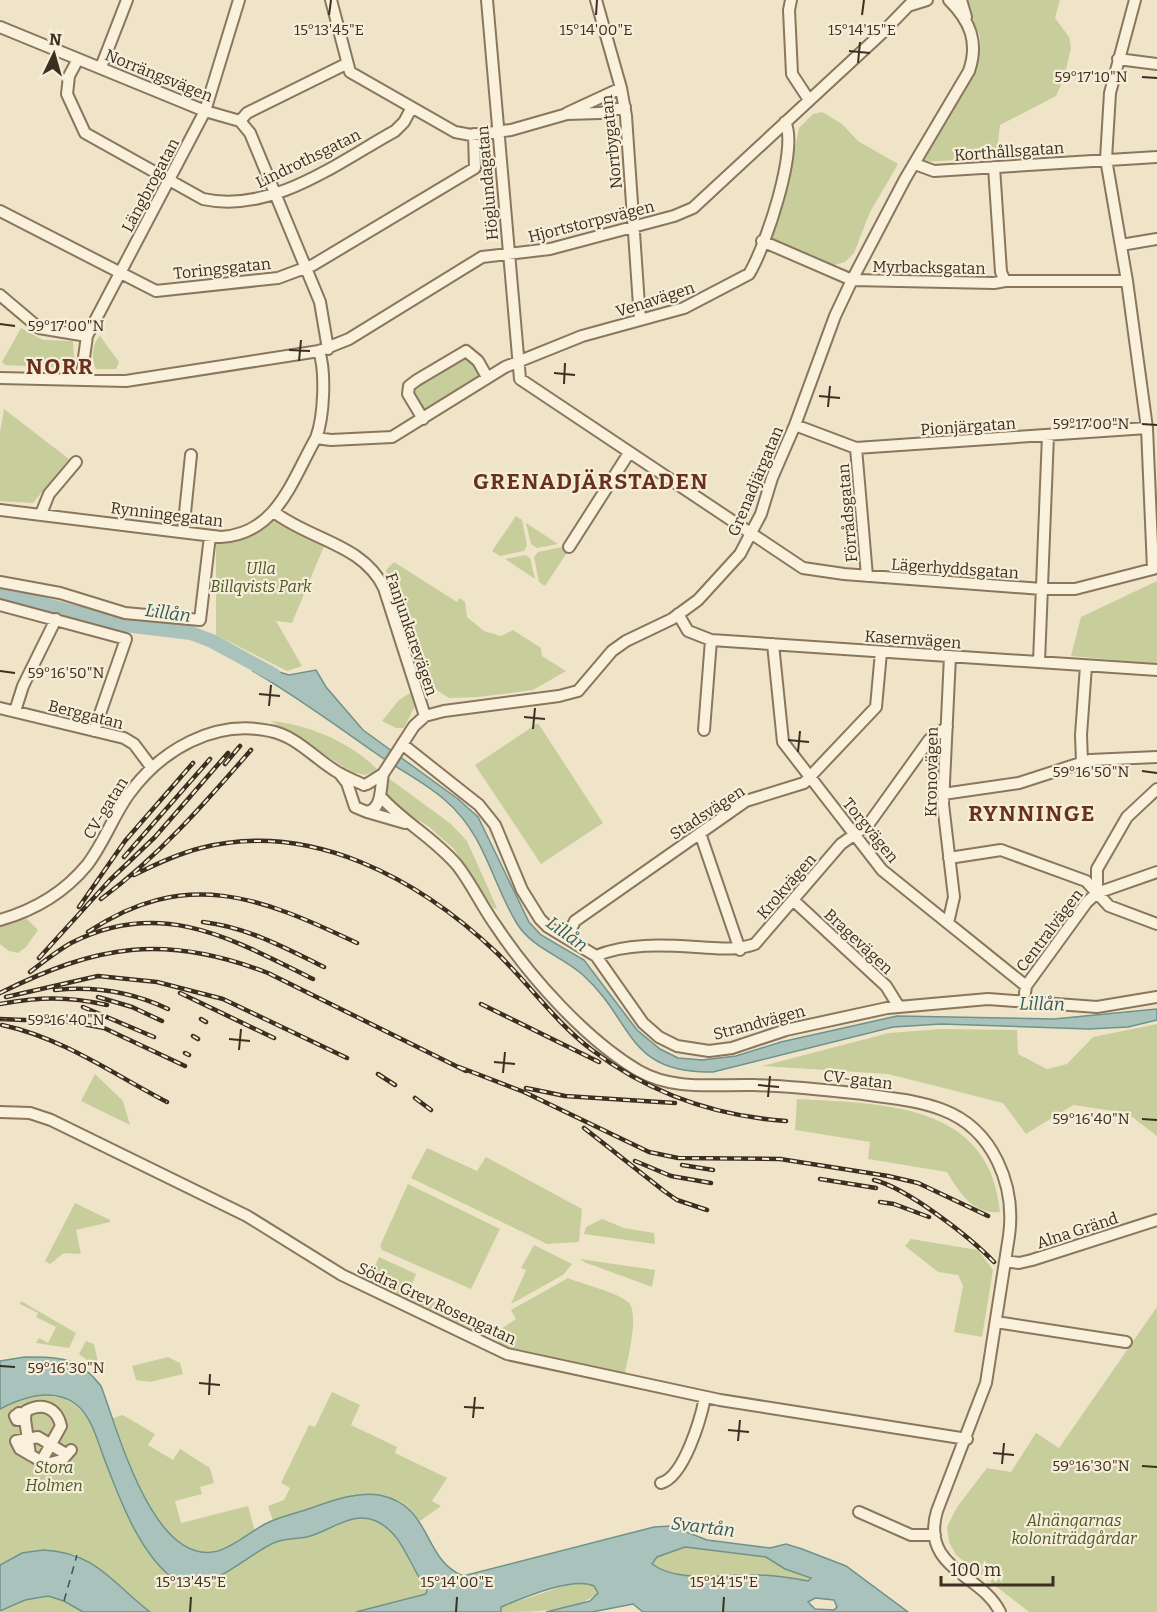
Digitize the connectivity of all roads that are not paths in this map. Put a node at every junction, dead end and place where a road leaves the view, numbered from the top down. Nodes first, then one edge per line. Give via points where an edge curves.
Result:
1 (127, 0) edge
2 (239, 0) edge
3 (331, 0) edge
4 (487, 0) edge
5 (596, 0) edge
6 (791, 0) edge
7 (927, 0) edge
8 (949, 0) edge
9 (961, 0) edge
10 (1135, 0) edge
11 (913, 3) edge
12 (967, 21) junction
13 (0, 27) edge
14 (78, 59) junction
15 (1118, 59) junction
16 (346, 64) junction
17 (1157, 64) edge
18 (101, 67) junction
19 (621, 88) junction
20 (809, 100) junction
21 (625, 107) junction
22 (411, 109) junction
23 (205, 111) junction
24 (567, 114) junction
25 (240, 121) junction
26 (785, 122) junction
27 (496, 131) junction
28 (474, 134) junction
29 (1157, 157) edge
30 (1106, 159) junction
31 (915, 164) junction
32 (994, 166) junction
33 (170, 180) junction
34 (275, 194) junction
35 (0, 211) edge
36 (634, 226) junction
37 (1157, 239) edge
38 (762, 241) junction
39 (1121, 245) junction
40 (509, 254) junction
41 (305, 266) junction
42 (120, 274) junction
43 (852, 280) junction
44 (1005, 281) junction
45 (1127, 281) junction
46 (0, 295) edge
47 (640, 320) junction
48 (87, 336) junction
49 (323, 350) junction
50 (517, 362) junction
51 (487, 377) junction
52 (0, 378) edge
53 (81, 380) junction
54 (423, 419) junction
55 (795, 425) junction
56 (1147, 428) junction
57 (1048, 435) junction
58 (316, 438) junction
59 (856, 448) junction
60 (629, 453) junction
61 (191, 455) dead end
62 (76, 462) dead end
63 (0, 510) edge
64 (274, 512) junction
65 (41, 514) junction
66 (183, 532) junction
67 (752, 534) junction
68 (210, 536) junction
69 (569, 548) dead end
70 (867, 576) junction
71 (0, 582) edge
72 (1042, 590) junction
73 (0, 605) edge
74 (678, 614) junction
75 (56, 619) junction
76 (711, 640) junction
77 (773, 644) junction
78 (881, 652) junction
79 (950, 656) junction
80 (1039, 662) junction
81 (1086, 666) junction
82 (1157, 670) edge
83 (0, 708) edge
84 (15, 711) junction
85 (425, 716) junction
86 (946, 727) junction
87 (704, 730) dead end
88 (94, 731) junction
89 (400, 748) junction
90 (1157, 757) edge
91 (1082, 762) junction
92 (152, 768) junction
93 (339, 773) junction
94 (383, 774) junction
95 (809, 777) junction
96 (366, 784) junction
97 (1157, 789) edge
98 (943, 794) junction
99 (379, 795) junction
100 (352, 796) junction
101 (367, 812) junction
102 (416, 827) junction
103 (700, 833) junction
104 (855, 835) junction
105 (949, 858) junction
106 (1157, 872) edge
107 (1097, 893) junction
108 (793, 900) junction
109 (0, 920) edge
110 (948, 923) junction
111 (1157, 924) edge
112 (567, 937) junction
113 (740, 950) junction
114 (596, 956) junction
115 (1026, 986) junction
116 (1157, 997) edge
117 (1024, 1002) junction
118 (900, 1007) junction
119 (0, 1112) edge
120 (1157, 1220) edge
121 (1005, 1261) junction
122 (996, 1322) junction
123 (1126, 1342) dead end
124 (705, 1397) junction
125 (28, 1438) junction
126 (967, 1438) junction
127 (52, 1446) junction
128 (41, 1462) junction
129 (662, 1483) dead end
130 (859, 1512) dead end
131 (935, 1535) junction
132 (1000, 1612) edge

1 - 18 street
2 - 23 street, Längbrogatan
3 - 16 street
4 - 27 street, Höglundagatan
5 - 19 street, Norrbygatan
6 - 20 street via 792,74
7 - 11 street, Hjortstorpsvägen
8 - 12 street, Grenadjärgatan
9 - 12 street, Grenadjärgatan
10 - 15 street
11 - 20 street, Hjortstorpsvägen
12 - 31 street, Grenadjärgatan via 974,57 969,71
13 - 14 street, Norrängsvägen
14 - 18 street, Norrängsvägen
14 - 33 street, Lindrothsgatan via 69,76 67,94 85,133
15 - 17 street
15 - 30 street via 1110,93
16 - 22 street via 356,77
16 - 25 street via 247,113
18 - 23 street, Norrängsvägen
19 - 21 street, Norrbygatan
19 - 24 street
20 - 26 street, Hjortstorpsvägen
21 - 24 street
21 - 36 street, Norrbygatan
22 - 28 street via 455,132
22 - 34 street, Lindrothsgatan via 394,131
23 - 25 street, Norrängsvägen
23 - 33 street, Längbrogatan
24 - 27 street
25 - 34 street via 250,134
26 - 36 street, Hjortstorpsvägen via 693,208
26 - 38 street, Venavägen via 790,148
27 - 28 street
27 - 40 street, Höglundagatan
28 - 41 street, Toringsgatan via 475,168 329,256
29 - 30 street, Korthållsgatan
30 - 32 street, Korthållsgatan
30 - 39 street
31 - 32 street, Korthållsgatan via 934,171
31 - 43 street, Grenadjärgatan
32 - 44 street, Myrbacksgatan via 1001,272
33 - 34 street, Lindrothsgatan via 213,201 258,200
33 - 42 street, Längbrogatan
34 - 41 street
35 - 42 street, Toringsgatan
36 - 40 street, Hjortstorpsvägen via 550,249
36 - 47 street, Norrbygatan
37 - 39 street
38 - 43 street
38 - 47 street, Venavägen via 751,271 734,283 684,308
39 - 45 street
40 - 49 street, Hjortstorpsvägen via 482,257
40 - 50 street, Höglundagatan
41 - 42 street, Toringsgatan via 278,278 156,291
41 - 49 street via 320,302
42 - 48 street, Längbrogatan
43 - 44 street, Myrbacksgatan
43 - 55 street, Grenadjärgatan
44 - 45 street, Myrbacksgatan
45 - 56 street
46 - 48 street via 39,328
47 - 50 street, Venavägen via 582,336
48 - 53 street, Längbrogatan
49 - 53 street, Hjortstorpsvägen via 147,379
49 - 58 street via 320,426
50 - 51 street, Venavägen
50 - 60 street, Lägerhyddsgatan via 520,379
51 - 54 street, Venavägen
51 - 54 street via 478,361 466,351 417,380 409,386 408,394
52 - 53 street, Hjortstorpsvägen
54 - 58 street, Venavägen via 392,436
55 - 59 street, Pionjärgatan
55 - 67 street, Grenadjärgatan
56 - 57 street, Pionjärgatan
56 - 72 street, Lägerhyddsgatan via 1153,569 1075,589
57 - 59 street, Pionjärgatan
57 - 72 street
58 - 64 street, Rynningegatan
59 - 70 street, Förrådsgatan
60 - 67 street, Lägerhyddsgatan
60 - 69 street
61 - 66 street
62 - 65 street via 49,494
63 - 65 street, Rynningegatan
64 - 68 street, Rynningegatan via 249,532 231,537
64 - 85 street, Fanjunkarevägen via 373,568 384,588
65 - 66 street, Rynningegatan
66 - 68 street, Rynningegatan
67 - 70 street, Lägerhyddsgatan via 803,568
67 - 74 street, Grenadjärgatan via 711,587
68 - 71 street via 200,620 125,613 60,593
70 - 72 street, Lägerhyddsgatan
72 - 80 street
73 - 75 street
74 - 76 street, Kasernvägen via 688,631
74 - 85 street, Grenadjärgatan via 615,649 578,690 566,695
75 - 84 street
75 - 88 street via 126,639
76 - 77 street, Kasernvägen
76 - 87 street
77 - 78 street, Kasernvägen
77 - 95 street, Torgvägen via 783,742
78 - 79 street, Kasernvägen
78 - 95 street, Stadsvägen via 876,708
79 - 80 street, Kasernvägen
79 - 86 street, Kronovägen
80 - 81 street, Kasernvägen
81 - 82 street, Kasernvägen
81 - 91 street
83 - 84 street, Berggatan
84 - 88 street, Berggatan
85 - 89 street
86 - 98 street, Kronovägen
86 - 104 street, Krokvägen via 928,740 868,825
88 - 92 street, Berggatan via 134,744
89 - 94 street
89 - 112 street, Strandvägen via 470,795 488,815 532,907 548,927
90 - 91 street
91 - 98 street via 1018,783
92 - 93 street, CV-gatan via 196,738 244,728 283,735
92 - 109 street, CV-gatan via 128,795 96,852 78,875 37,907
93 - 96 street, CV-gatan
93 - 100 street, CV-gatan
94 - 96 street
94 - 99 street
95 - 103 street, Stadsvägen via 804,783 747,801
95 - 104 street, Torgvägen
96 - 99 street
96 - 100 street
97 - 107 street, Centralvägen via 1127,817 1097,869
98 - 105 street, Kronovägen
99 - 101 street via 378,806
99 - 102 street, CV-gatan
100 - 101 street via 355,807
101 - 102 street, CV-gatan
102 - 121 street, CV-gatan via 438,843 497,929 560,1005 601,1044 644,1073 682,1084 809,1088 898,1100 940,1109 970,1125 993,1153 1006,1183 1011,1218
103 - 112 street, Stadsvägen via 575,921
103 - 113 street
104 - 108 street, Krokvägen via 841,844
104 - 110 street, Torgvägen via 882,870
105 - 107 street via 1001,850 1086,881
105 - 110 street, Kronovägen via 954,897
106 - 107 street
107 - 111 street via 1109,906
107 - 115 street, Centralvägen
108 - 113 street, Krokvägen via 755,944
108 - 118 street, Bragevägen via 886,986
110 - 115 street, Torgvägen
112 - 114 street, Strandvägen
113 - 114 street via 682,946 615,948
114 - 118 street, Strandvägen via 643,1023 668,1042 687,1048 732,1048 786,1030
115 - 117 street, Centralvägen
116 - 117 street, Strandvägen via 1097,1007
117 - 118 street, Strandvägen via 974,1000
119 - 124 street, Södra Grev Rosengatan via 30,1113 58,1123 247,1216 342,1275 507,1354
120 - 121 street, Alna Gränd via 1032,1260
121 - 122 street, CV-gatan
122 - 123 street
122 - 126 street, CV-gatan via 986,1383
124 - 126 street, Södra Grev Rosengatan
124 - 129 street via 699,1422 676,1473
125 - 127 street via 38,1437
125 - 127 street via 25,1417 29,1409 44,1407 55,1412 61,1426
125 - 128 street via 19,1439 16,1444
126 - 131 street, CV-gatan via 936,1515
127 - 128 street
127 - 128 street via 68,1452 62,1460
130 - 131 street via 911,1535
131 - 132 street via 938,1548 950,1565 992,1599

